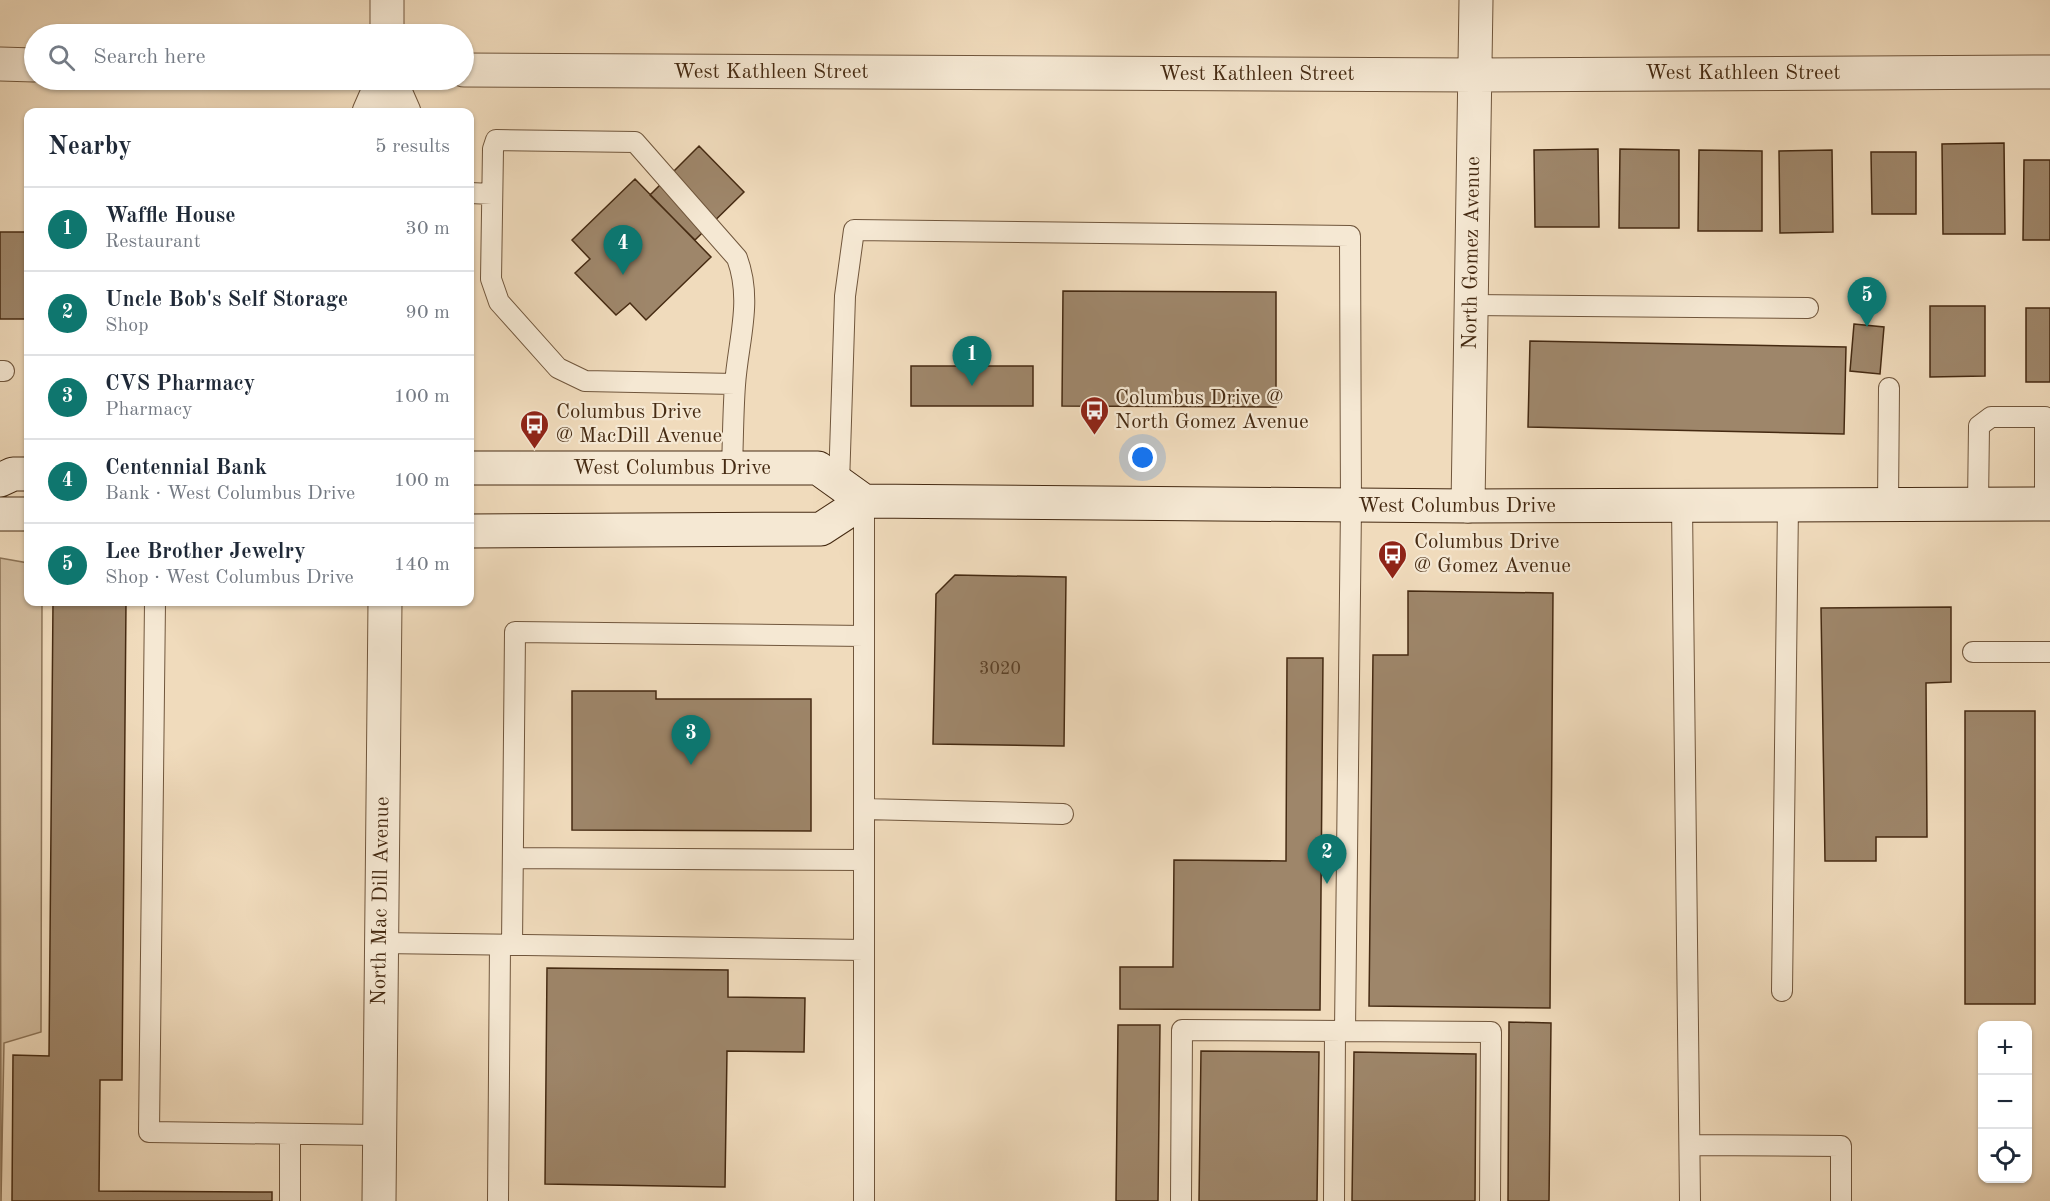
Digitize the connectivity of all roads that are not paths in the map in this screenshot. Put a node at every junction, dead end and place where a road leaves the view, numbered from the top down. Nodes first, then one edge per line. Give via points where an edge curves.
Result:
1 (387, 0) edge
2 (1476, 0) edge
3 (387, 24) edge
4 (0, 64) edge
5 (24, 65) edge
6 (474, 70) edge
7 (2050, 72) edge
8 (1475, 75) junction
9 (379, 90) edge
10 (394, 90) edge
11 (371, 108) edge
12 (402, 108) edge
13 (474, 193) edge
14 (492, 194) junction
15 (1471, 305) junction
16 (1808, 308) dead end
17 (735, 384) junction
18 (1889, 388) dead end
19 (474, 468) edge
20 (732, 468) junction
21 (24, 474) edge
22 (0, 480) edge
23 (852, 493) junction
24 (1888, 504) junction
25 (1978, 504) junction
26 (2048, 504) edge
27 (1788, 505) junction
28 (1351, 506) junction
29 (1468, 506) junction
30 (1682, 506) junction
31 (0, 514) edge
32 (24, 514) edge
33 (474, 531) edge
34 (155, 606) edge
35 (385, 606) edge
36 (864, 636) junction
37 (1972, 652) dead end
38 (2050, 652) edge
39 (864, 809) junction
40 (1063, 814) dead end
41 (513, 858) junction
42 (864, 860) junction
43 (381, 943) junction
44 (506, 945) junction
45 (864, 950) junction
46 (1782, 992) dead end
47 (1340, 1031) junction
48 (290, 1134) junction
49 (379, 1135) junction
50 (1690, 1145) junction
51 (290, 1201) edge
52 (379, 1201) edge
53 (498, 1201) edge
54 (864, 1201) edge
55 (1181, 1201) edge
56 (1334, 1201) edge
57 (1490, 1201) edge
58 (1690, 1201) edge
59 (1841, 1201) edge

1 - 3 street
2 - 8 street, North Gomez Avenue
4 - 5 street
6 - 8 street, West Kathleen Street
7 - 8 street, West Kathleen Street
8 - 15 street, North Gomez Avenue
9 - 11 street
10 - 12 street
13 - 14 lane
14 - 17 lane via 491,279 500,302 558,369 585,381
14 - 17 lane via 496,140 635,141 737,258 746,300
15 - 16 lane
15 - 29 street, North Gomez Avenue
17 - 20 lane
18 - 24 lane
19 - 20 street, West Columbus Drive
20 - 23 street, West Columbus Drive via 818,468
21 - 22 street
23 - 28 street, West Columbus Drive
23 - 28 lane via 845,296 854,230 1350,236
23 - 33 street via 821,529
23 - 36 lane
24 - 25 street, West Columbus Drive
24 - 27 street, West Columbus Drive
25 - 26 street, West Columbus Drive
25 - 26 lane via 1979,426 1991,417 2045,417
27 - 30 street, West Columbus Drive
27 - 46 lane
28 - 29 street, West Columbus Drive
28 - 47 lane
29 - 30 street, West Columbus Drive
30 - 50 lane
31 - 32 street
34 - 48 lane via 149,1132
35 - 43 street, North Mac Dill Avenue
36 - 39 lane
36 - 41 lane via 515,632
37 - 38 lane
39 - 40 lane
39 - 42 lane
41 - 42 lane
41 - 44 lane
42 - 45 lane
43 - 44 lane
43 - 49 street, North Mac Dill Avenue
44 - 45 lane
44 - 53 lane
45 - 54 lane
47 - 55 lane via 1182,1030
47 - 56 lane
47 - 57 lane via 1491,1032
48 - 49 lane
48 - 51 lane
49 - 52 street, North Mac Dill Avenue
50 - 58 lane
50 - 59 lane via 1841,1146

